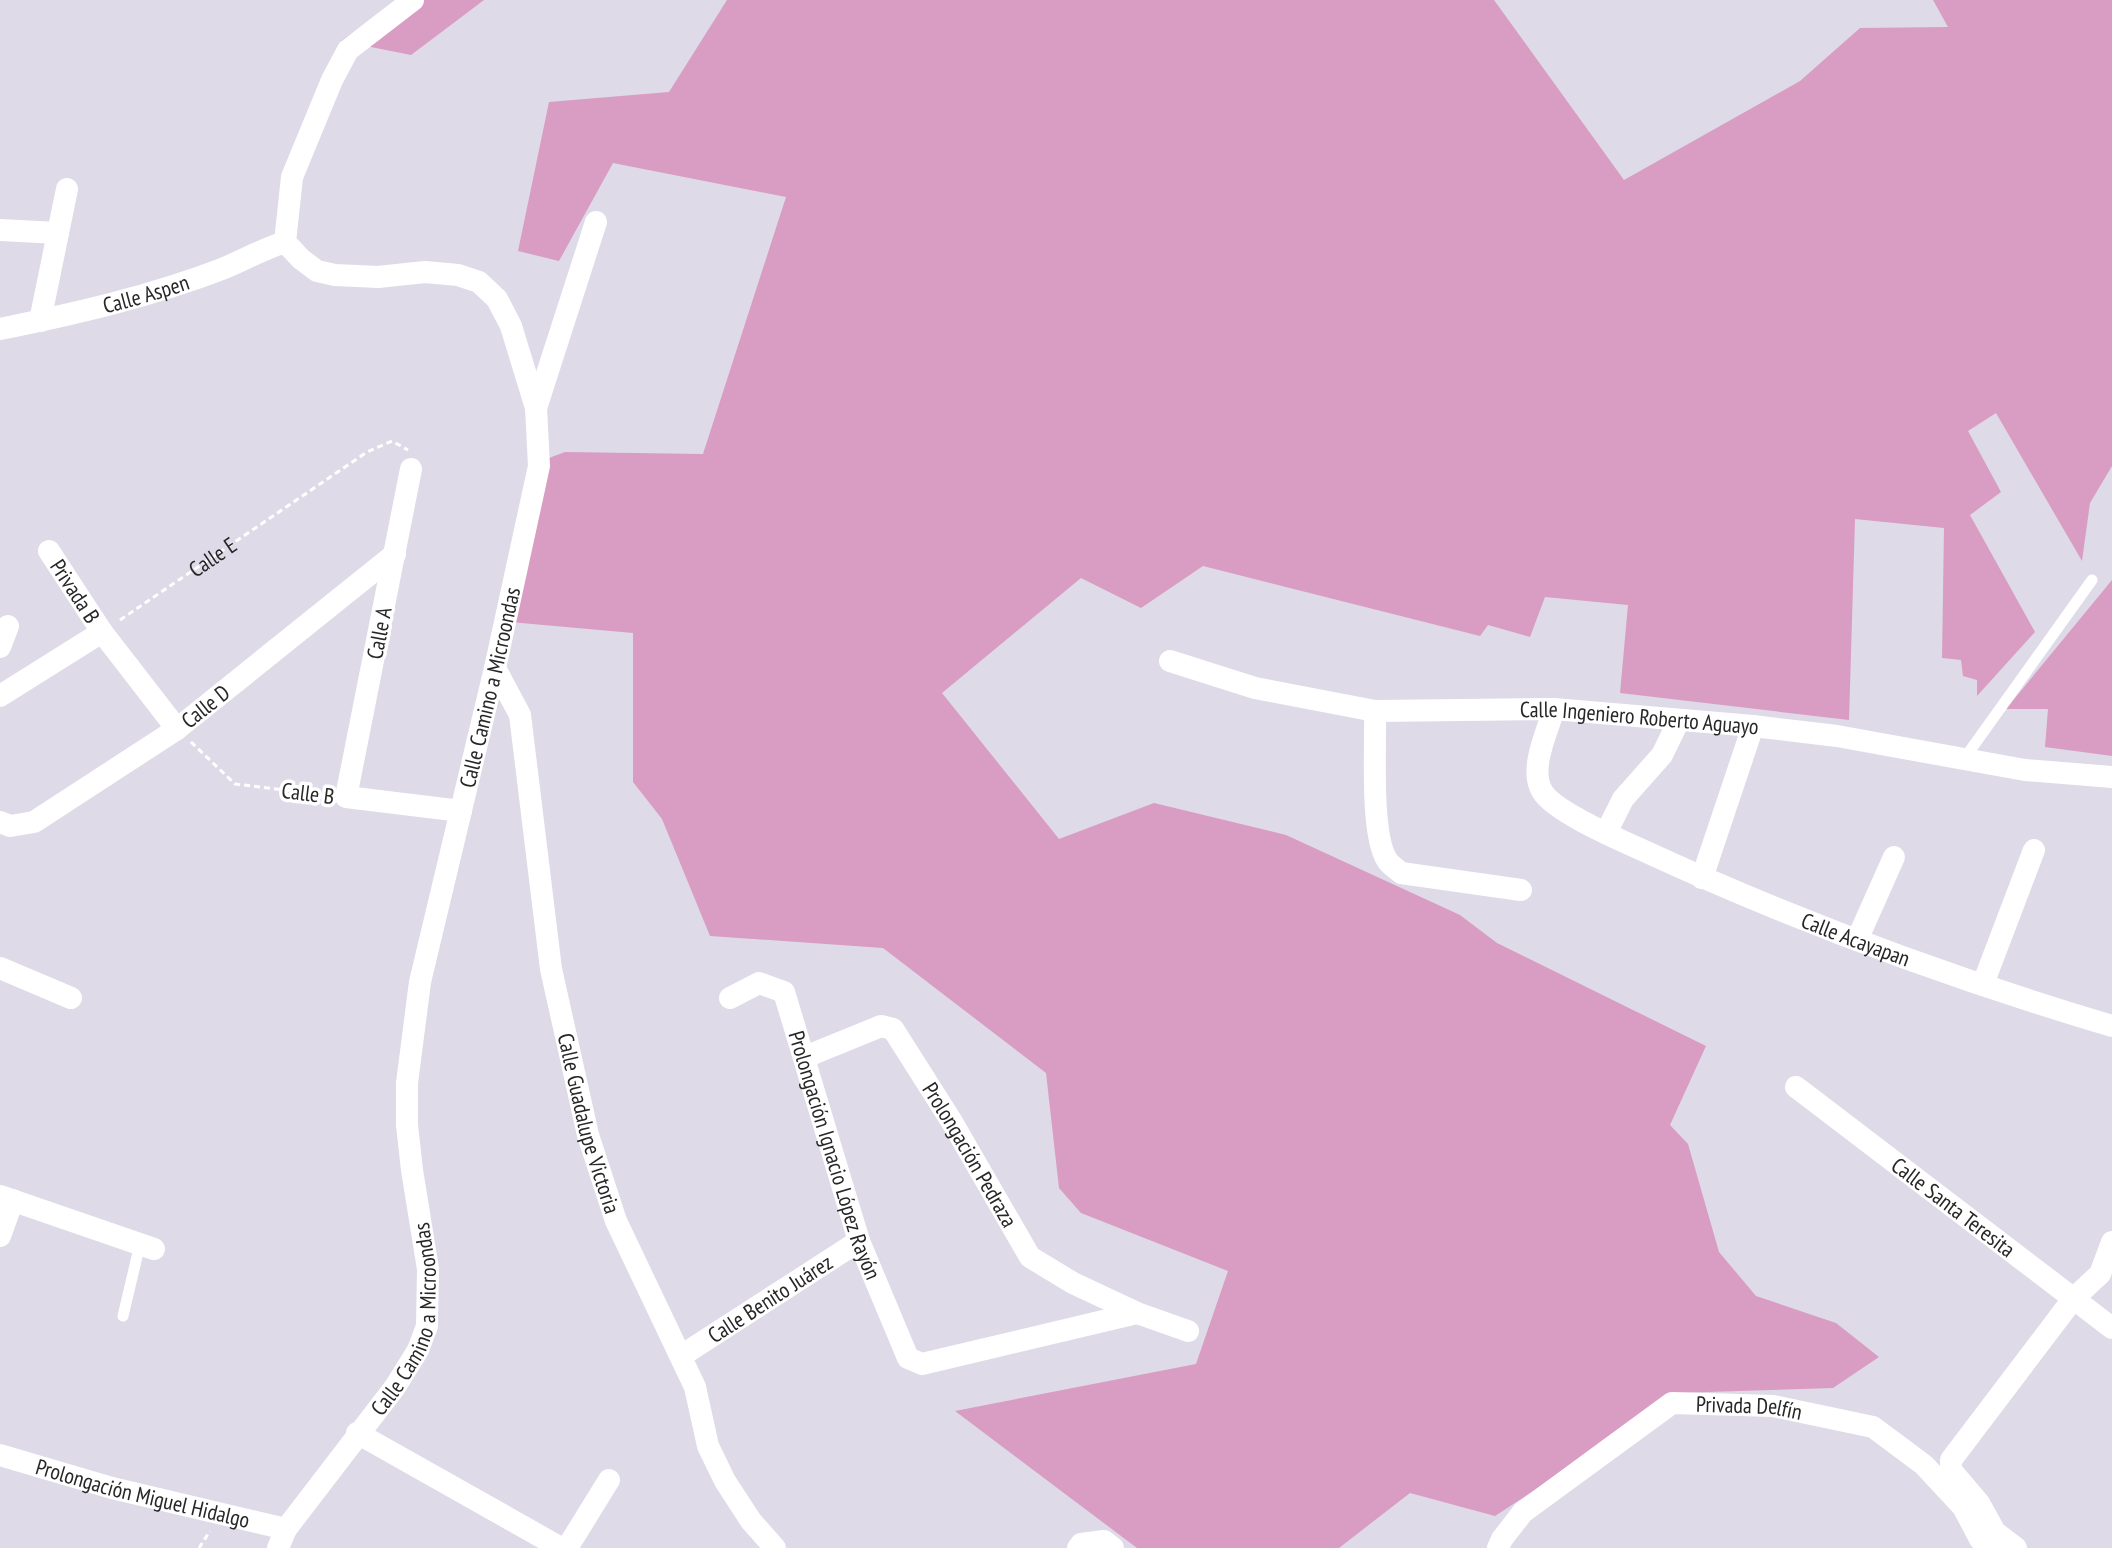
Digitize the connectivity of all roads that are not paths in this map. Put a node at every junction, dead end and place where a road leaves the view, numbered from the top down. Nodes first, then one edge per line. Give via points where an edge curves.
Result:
1 (413, 0) edge
2 (67, 189) dead end
3 (596, 222) dead end
4 (0, 230) edge
5 (58, 233) junction
6 (285, 242) junction
7 (40, 321) junction
8 (0, 329) edge
9 (536, 408) junction
10 (411, 469) road end
11 (49, 551) dead end
12 (395, 554) junction
13 (2092, 580) dead end
14 (102, 632) junction
15 (1170, 661) dead end
16 (495, 668) junction
17 (0, 696) edge
18 (1554, 709) junction
19 (1375, 711) junction
20 (1679, 720) junction
21 (1753, 726) junction
22 (177, 729) junction
23 (1963, 759) junction
24 (2112, 777) edge
25 (346, 797) joint
26 (461, 811) junction
27 (0, 822) edge
28 (1606, 833) junction
29 (2034, 850) dead end
30 (1894, 857) dead end
31 (1702, 878) junction
32 (1521, 890) dead end
33 (1857, 940) junction
34 (0, 968) edge
35 (1983, 984) junction
36 (71, 998) dead end
37 (730, 998) dead end
38 (2112, 1026) edge
39 (805, 1057) junction
40 (1796, 1087) dead end
41 (6, 1198) edge
42 (0, 1236) edge
43 (859, 1241) junction
44 (2112, 1242) edge
45 (147, 1246) joint
46 (2073, 1299) junction
47 (1137, 1313) junction
48 (123, 1316) dead end
49 (2112, 1328) edge
50 (1188, 1331) dead end
51 (681, 1356) junction
52 (357, 1433) junction
53 (0, 1455) edge
54 (609, 1480) dead end
55 (282, 1538) edge
56 (1500, 1544) edge
57 (561, 1548) edge
58 (567, 1548) edge
59 (775, 1548) edge
60 (1078, 1548) edge
61 (1113, 1548) edge
62 (1989, 1548) edge
63 (2016, 1548) edge

1 - 6 street via 359,39 337,70 292,177
2 - 5 street
3 - 9 street
4 - 5 street
5 - 7 street
6 - 7 street, Calle Aspen via 196,277
6 - 9 street, Calle Camino a Microondas via 317,271 335,275 425,272 479,282 497,299 511,326
7 - 8 street, Calle Aspen
9 - 16 street, Calle Camino a Microondas via 539,466
10 - 12 street, Calle A
11 - 14 street, Privada B
12 - 22 street, Calle D
12 - 25 street, Calle A
13 - 23 lane
14 - 17 street
14 - 22 street, Privada B
15 - 19 street, Calle Ingeniero Roberto Aguayo via 1255,688
16 - 26 street, Calle Camino a Microondas
16 - 51 street, Calle Guadalupe Victoria via 520,715 551,969 588,1135 616,1221
18 - 19 street, Calle Ingeniero Roberto Aguayo
18 - 20 street, Calle Ingeniero Roberto Aguayo
18 - 28 street, Calle Acayapan via 1538,783 1554,803
19 - 32 street via 1377,805 1387,861 1401,873
20 - 21 street, Calle Ingeniero Roberto Aguayo
20 - 28 street via 1662,755 1623,799
21 - 23 street, Calle Ingeniero Roberto Aguayo
21 - 31 street
22 - 27 street, Calle D via 34,822
23 - 24 street, Calle Ingeniero Roberto Aguayo
25 - 26 street, Calle B
26 - 52 street, Calle Camino a Microondas via 420,982 407,1083 412,1170 428,1269 427,1326 395,1387
28 - 31 street, Calle Acayapan
29 - 35 street
30 - 33 street
31 - 33 street, Calle Acayapan
33 - 35 street, Calle Acayapan
34 - 36 street
35 - 38 street, Calle Acayapan
37 - 39 street, Prolongación Ignacio López Rayón via 759,983 784,992
39 - 43 street, Prolongación Ignacio López Rayón
39 - 47 street, Prolongación Pedraza via 881,1026 893,1029 1030,1257
40 - 46 street, Calle Santa Teresita
41 - 42 street
41 - 45 street
43 - 47 street, Prolongación Ignacio López Rayón via 908,1358 922,1364
43 - 51 street, Calle Benito Juárez
44 - 46 street via 2100,1274
45 - 48 lane
46 - 49 street, Calle Santa Teresita
46 - 63 street via 1951,1460 1951,1470 1995,1532
47 - 50 street, Prolongación Pedraza
51 - 59 street, Calle Guadalupe Victoria via 695,1387 708,1446 725,1481
52 - 55 street, Calle Camino a Microondas
52 - 57 street
53 - 55 street, Prolongación Miguel Hidalgo
54 - 58 street
56 - 62 street, Privada Delfín via 1523,1512 1672,1403 1773,1406 1873,1427 1924,1465 1963,1507
60 - 61 street via 1104,1541

